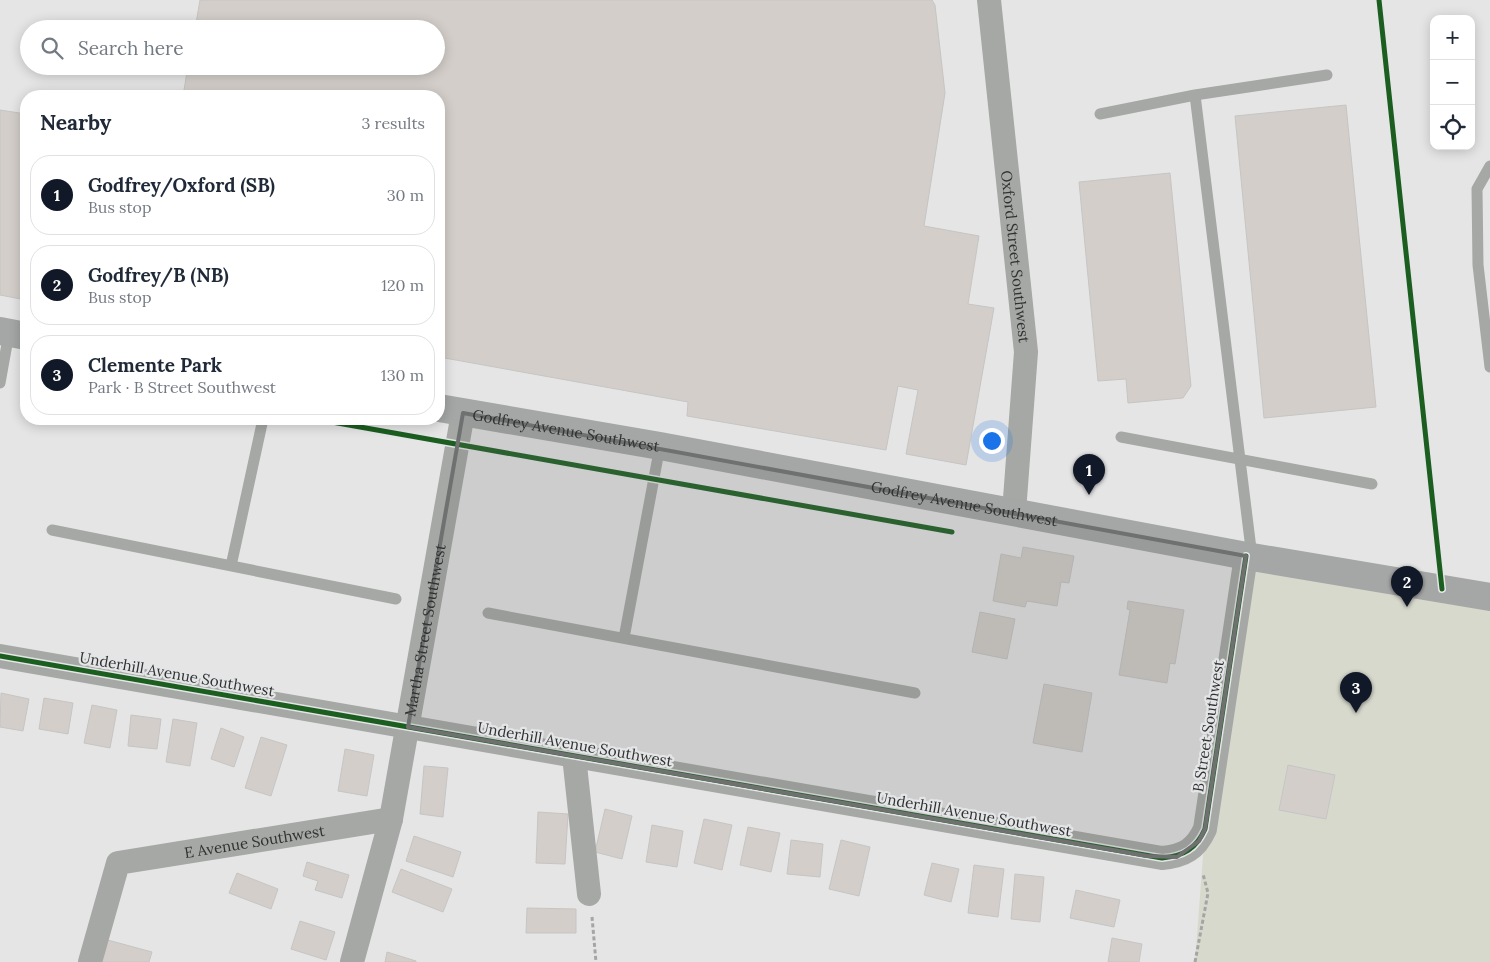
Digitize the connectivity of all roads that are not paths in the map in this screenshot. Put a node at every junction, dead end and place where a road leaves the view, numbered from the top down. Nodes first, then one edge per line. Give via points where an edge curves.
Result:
1 (989, 0) edge
2 (1327, 75) dead end
3 (1195, 95) junction
4 (1100, 114) dead end
5 (1490, 166) edge
6 (12, 333) edge
7 (1490, 367) edge
8 (0, 383) edge
9 (451, 410) edge
10 (262, 425) edge
11 (1121, 437) dead end
12 (660, 446) junction
13 (1240, 460) junction
14 (1372, 484) dead end
15 (1014, 512) junction
16 (52, 530) dead end
17 (1249, 556) junction
18 (230, 566) junction
19 (1490, 597) edge
20 (396, 599) dead end
21 (488, 613) dead end
22 (624, 638) junction
23 (0, 656) edge
24 (915, 693) dead end
25 (408, 727) junction
26 (574, 756) junction
27 (390, 820) junction
28 (1147, 856) joint
29 (589, 894) road end
30 (90, 962) edge
31 (352, 962) edge

1 - 15 street, Oxford Street Southwest via 1026,352
2 - 3 lane
3 - 4 lane
3 - 13 lane
5 - 7 lane via 1478,189 1478,264
6 - 8 lane
9 - 12 main road, Godfrey Avenue Southwest
9 - 25 street, Martha Street Southwest
10 - 18 lane
11 - 13 lane
12 - 15 main road, Godfrey Avenue Southwest
12 - 22 lane
13 - 14 lane
13 - 17 lane
15 - 17 main road, Godfrey Avenue Southwest
16 - 18 lane
17 - 19 main road, Godfrey Avenue Southwest
17 - 28 street, B Street Southwest via 1205,829 1199,841 1177,857
18 - 20 lane
21 - 22 lane
22 - 24 lane
23 - 25 street, Underhill Avenue Southwest
25 - 26 street, Underhill Avenue Southwest
25 - 27 street, Martha Street Southwest
26 - 28 street, Underhill Avenue Southwest
26 - 29 street
27 - 30 street, E Avenue Southwest via 118,863
27 - 31 street, Martha Street Southwest

